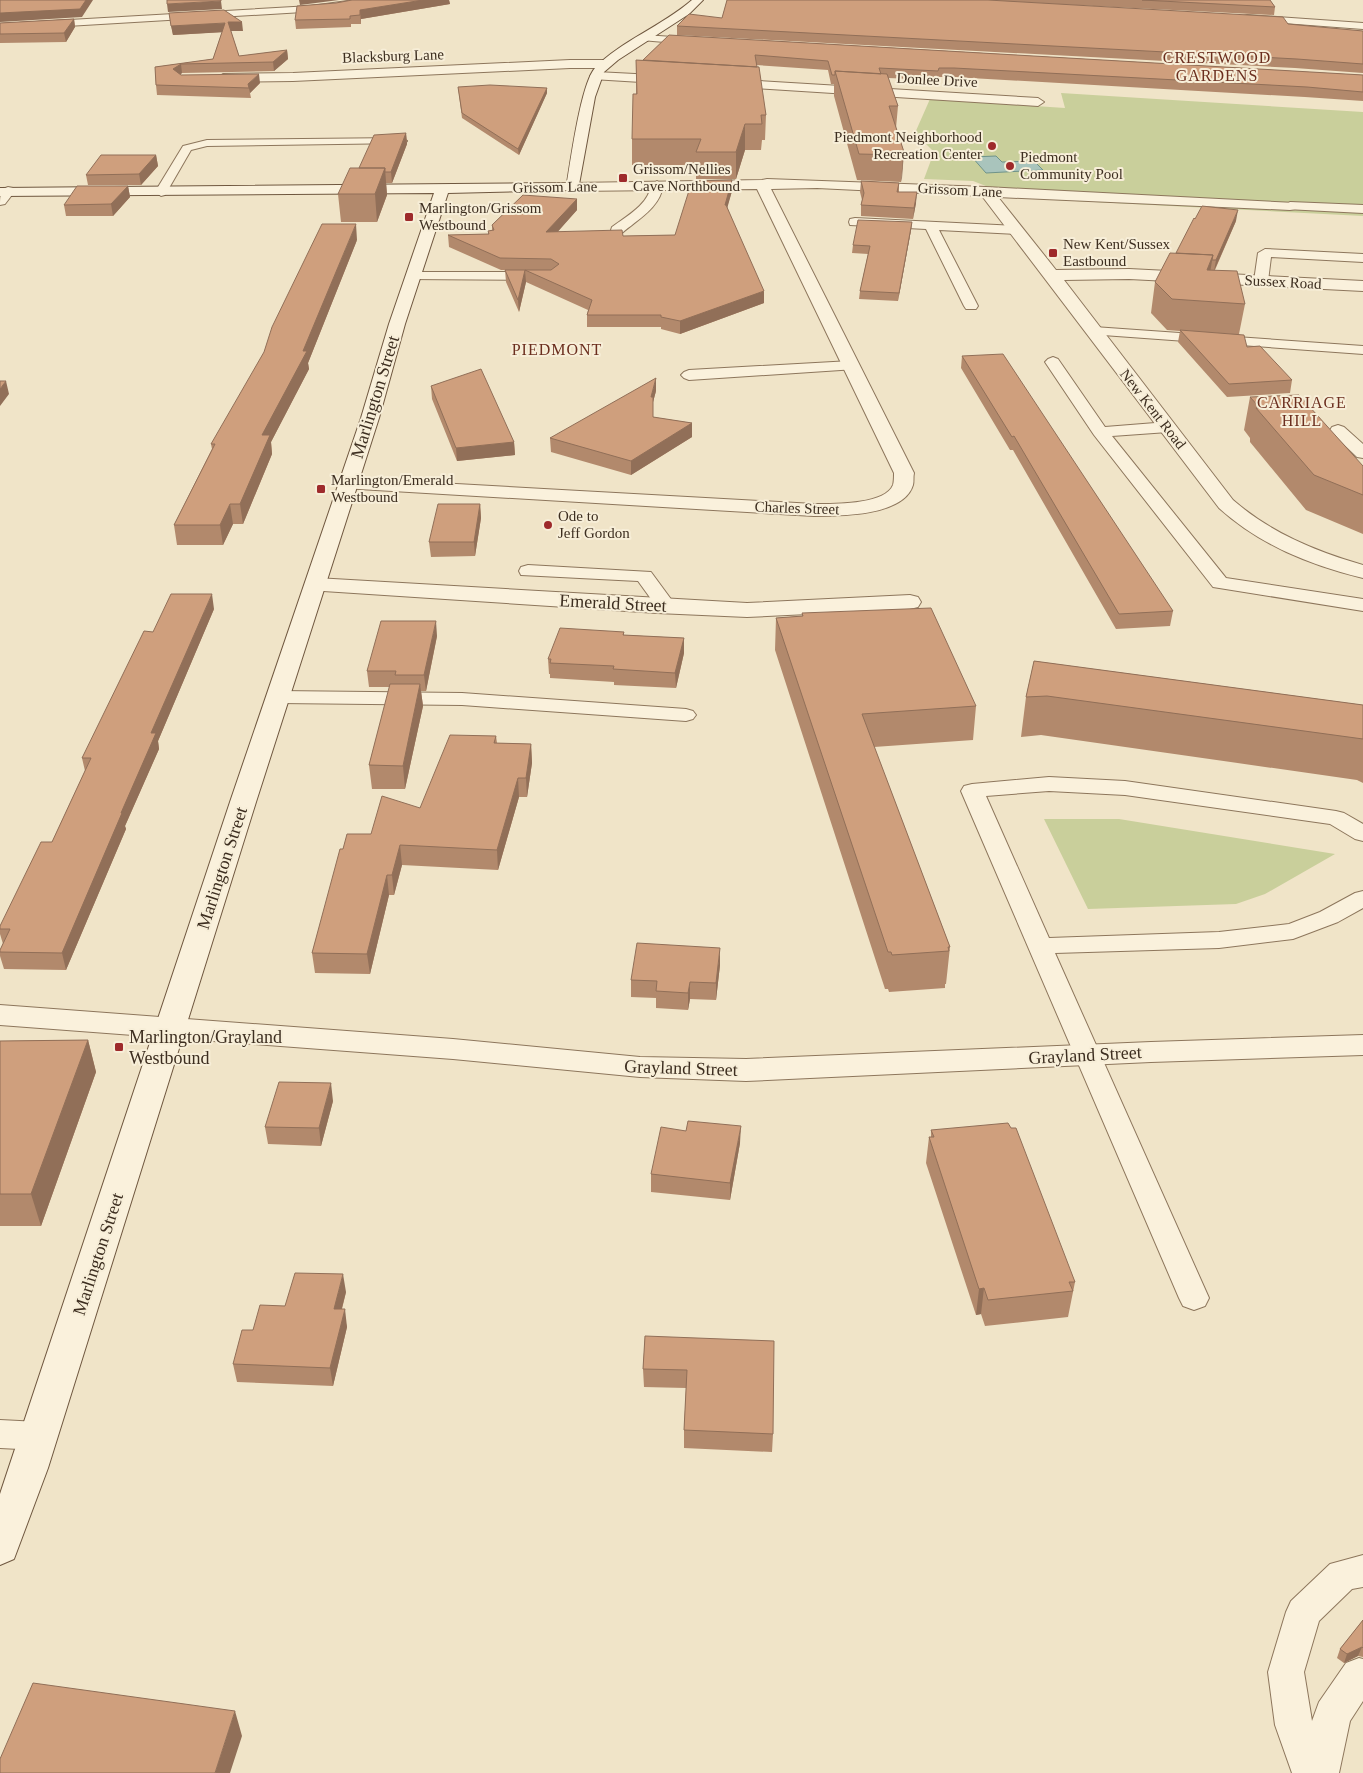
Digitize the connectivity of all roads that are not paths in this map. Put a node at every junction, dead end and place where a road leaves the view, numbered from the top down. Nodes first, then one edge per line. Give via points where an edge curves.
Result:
1 (370, 0) edge
2 (698, 0) edge
3 (111, 7) dead end
4 (1232, 18) edge
5 (119, 20) junction
6 (0, 26) edge
7 (1363, 26) edge
8 (644, 38) junction
9 (709, 42) edge
10 (606, 64) junction
11 (596, 76) junction
12 (213, 79) edge
13 (690, 81) edge
14 (710, 82) edge
15 (1038, 102) dead end
16 (401, 141) edge
17 (767, 183) junction
18 (657, 185) junction
19 (573, 187) junction
20 (442, 189) junction
21 (986, 191) junction
22 (161, 192) junction
23 (3, 195) edge
24 (1290, 206) joint
25 (1363, 209) edge
26 (855, 222) dead end
27 (931, 227) junction
28 (617, 230) edge
29 (1017, 230) junction
30 (1363, 258) edge
31 (1052, 275) junction
32 (413, 276) junction
33 (552, 276) edge
34 (1261, 281) junction
35 (1363, 286) edge
36 (971, 306) dead end
37 (1094, 331) junction
38 (1363, 350) edge
39 (1053, 362) dead end
40 (851, 366) junction
41 (689, 375) dead end
42 (1168, 427) junction
43 (1338, 430) dead end
44 (1100, 432) junction
45 (1363, 454) edge
46 (349, 484) junction
47 (528, 570) dead end
48 (1363, 572) edge
49 (316, 585) junction
50 (910, 602) dead end
51 (1363, 605) edge
52 (666, 606) junction
53 (279, 697) junction
54 (686, 715) dead end
55 (1363, 834) edge
56 (1363, 898) edge
57 (1040, 946) junction
58 (0, 1014) edge
59 (171, 1026) junction
60 (1363, 1045) edge
61 (1087, 1055) junction
62 (1194, 1298) dead end
63 (0, 1434) edge
64 (40, 1436) junction
65 (0, 1547) edge
66 (1363, 1571) edge
67 (1359, 1675) dead end
68 (1311, 1773) edge
69 (1320, 1773) edge

1 - 5 street via 310,10
2 - 8 street
3 - 5 street
4 - 7 street
5 - 6 street
8 - 9 street
8 - 10 street
10 - 11 street
10 - 12 street, Blacksburg Lane
11 - 13 street
11 - 19 street via 589,97
14 - 15 street, Donlee Drive
16 - 22 lane via 194,145 187,148
17 - 18 street, Grissom Lane
17 - 21 street, Grissom Lane
17 - 40 street, Charles Street via 764,188
18 - 19 street, Grissom Lane
18 - 28 lane via 654,199
19 - 20 street, Grissom Lane
20 - 22 street, Grissom Lane
20 - 32 street, Marlington Street
21 - 24 street, Grissom Lane
21 - 29 street, New Kent Road
22 - 23 street, Grissom Lane
24 - 25 lane
26 - 27 lane
27 - 29 lane
27 - 36 lane
29 - 31 street, New Kent Road
30 - 34 lane via 1266,253
31 - 34 street, Sussex Road via 1100,273
31 - 37 street, New Kent Road
32 - 33 lane
32 - 46 street, Marlington Street
34 - 35 street, Sussex Road
37 - 38 lane
37 - 42 street, New Kent Road
39 - 44 lane
40 - 41 lane
40 - 46 street, Charles Street via 905,481 896,495 861,508 814,510
42 - 44 lane
42 - 48 street, New Kent Road via 1236,514 1276,540 1308,555
43 - 45 lane
44 - 51 lane via 1220,583
46 - 49 street, Marlington Street
47 - 52 lane via 644,576
49 - 52 street, Emerald Street
49 - 53 street, Marlington Street
50 - 52 street, Emerald Street via 747,610
53 - 54 lane via 462,699
53 - 59 street, Marlington Street
55 - 57 lane via 1336,818 1124,788 1049,784 972,791
56 - 57 lane via 1330,917 1293,931 1219,940
57 - 61 lane
58 - 59 street, Grayland Street
59 - 61 street, Grayland Street via 640,1068 746,1070
59 - 64 street, Marlington Street
60 - 61 street, Grayland Street
61 - 62 lane
63 - 64 lane
64 - 65 street, Marlington Street
66 - 68 lane via 1342,1575 1304,1612 1286,1672 1294,1725
67 - 69 lane via 1332,1715

